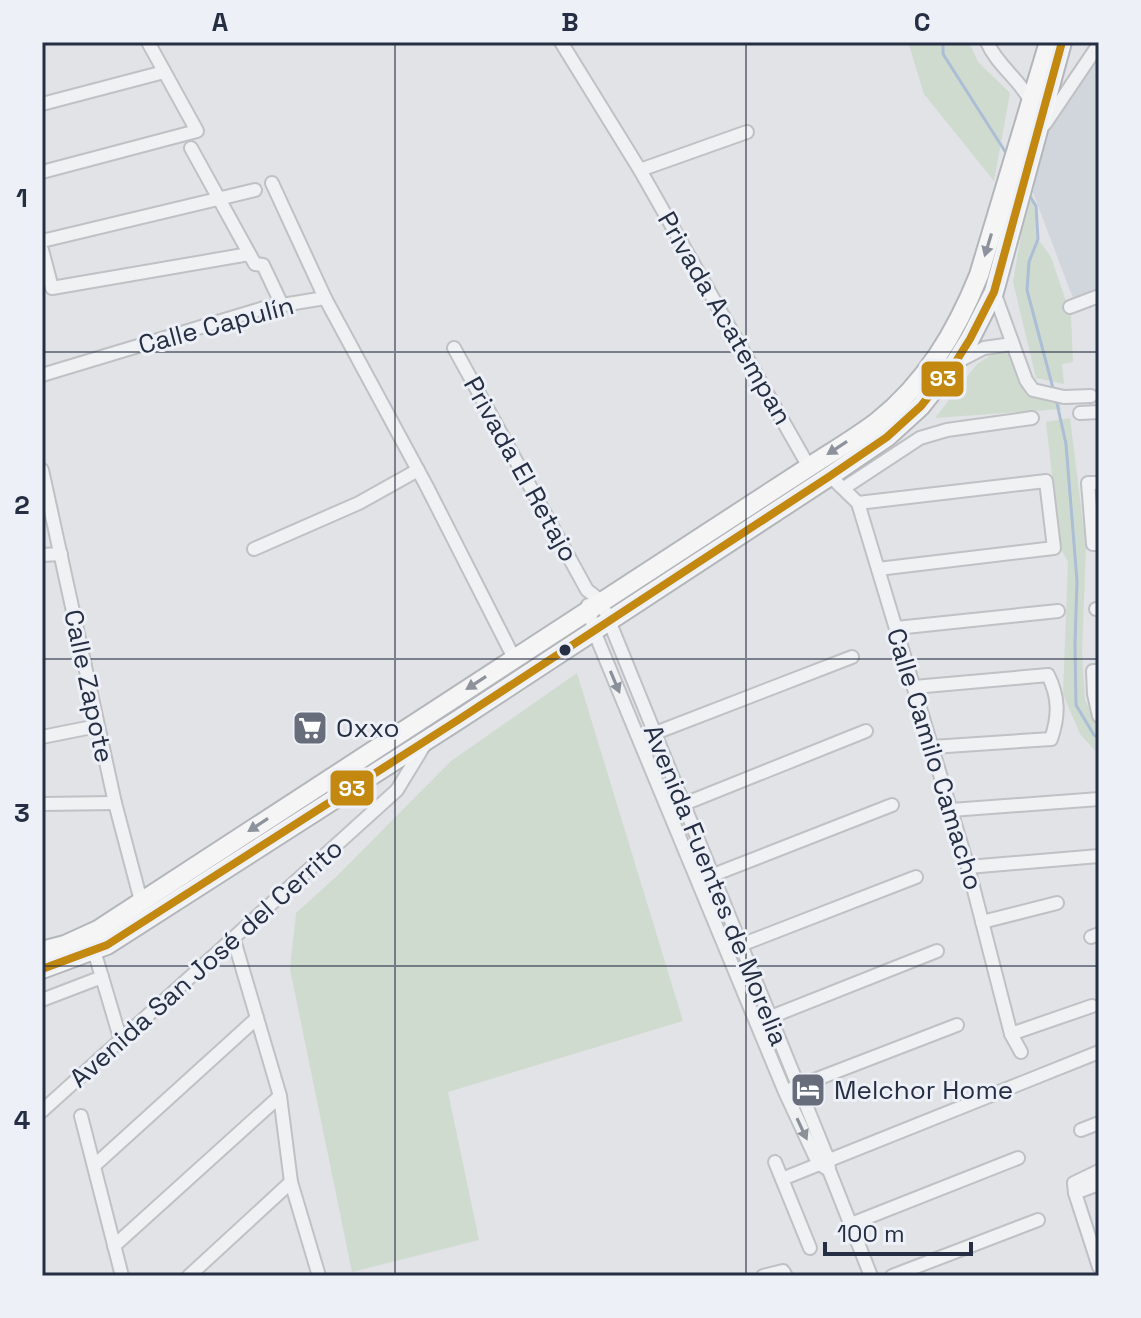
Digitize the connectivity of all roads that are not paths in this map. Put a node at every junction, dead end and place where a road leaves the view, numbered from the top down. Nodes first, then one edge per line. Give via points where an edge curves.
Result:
1 (148, 42) edge
2 (561, 42) edge
3 (987, 42) edge
4 (1049, 42) edge
5 (1062, 42) edge
6 (1099, 44) edge
7 (164, 72) junction
8 (1030, 100) junction
9 (42, 104) edge
10 (747, 132) dead end
11 (1024, 142) junction
12 (191, 148) dead end
13 (640, 170) junction
14 (1018, 171) junction
15 (42, 172) edge
16 (272, 183) dead end
17 (255, 190) dead end
18 (220, 199) junction
19 (42, 241) edge
20 (42, 250) edge
21 (249, 254) junction
22 (994, 292) junction
23 (1099, 296) edge
24 (325, 298) junction
25 (282, 305) junction
26 (1070, 307) dead end
27 (1012, 344) junction
28 (454, 348) dead end
29 (955, 363) junction
30 (42, 375) edge
31 (1091, 396) dead end
32 (1099, 412) edge
33 (1080, 413) dead end
34 (1032, 418) dead end
35 (809, 467) junction
36 (42, 470) edge
37 (418, 470) junction
38 (837, 482) junction
39 (1093, 483) edge
40 (858, 503) junction
41 (1096, 544) edge
42 (254, 549) dead end
43 (61, 554) junction
44 (42, 555) edge
45 (878, 569) junction
46 (592, 600) junction
47 (1058, 611) dead end
48 (602, 627) junction
49 (896, 628) junction
50 (852, 657) dead end
51 (514, 658) junction
52 (1096, 671) edge
53 (914, 687) junction
54 (1099, 716) edge
55 (97, 726) junction
56 (866, 731) dead end
57 (656, 733) junction
58 (42, 737) edge
59 (427, 740) junction
60 (639, 740) junction
61 (932, 747) junction
62 (1099, 799) edge
63 (115, 803) junction
64 (42, 804) edge
65 (684, 804) junction
66 (892, 805) dead end
67 (951, 810) junction
68 (669, 811) junction
69 (1099, 856) edge
70 (968, 867) junction
71 (712, 875) junction
72 (916, 877) dead end
73 (698, 881) junction
74 (141, 901) junction
75 (1057, 903) dead end
76 (982, 922) junction
77 (234, 940) junction
78 (740, 946) junction
79 (42, 951) edge
80 (94, 951) junction
81 (727, 951) junction
82 (937, 951) dead end
83 (42, 969) edge
84 (102, 977) junction
85 (42, 1000) edge
86 (1092, 1006) dead end
87 (257, 1018) junction
88 (769, 1018) junction
89 (756, 1023) junction
90 (957, 1025) dead end
91 (1011, 1034) junction
92 (121, 1041) junction
93 (1021, 1052) dead end
94 (1099, 1052) edge
95 (791, 1090) junction
96 (280, 1096) junction
97 (42, 1111) edge
98 (81, 1116) dead end
99 (1099, 1123) edge
100 (1081, 1130) dead end
101 (1018, 1158) dead end
102 (775, 1162) dead end
103 (825, 1164) junction
104 (95, 1165) junction
105 (1099, 1171) edge
106 (782, 1179) junction
107 (291, 1182) junction
108 (1099, 1184) edge
109 (1075, 1193) junction
110 (1038, 1220) dead end
111 (851, 1224) junction
112 (114, 1246) junction
113 (810, 1248) dead end
114 (1099, 1267) edge
115 (785, 1273) edge
116 (122, 1276) edge
117 (189, 1276) edge
118 (319, 1276) edge
119 (763, 1276) edge
120 (871, 1276) edge
121 (892, 1276) edge

1 - 7 street
2 - 13 street, Privada Acatempan
3 - 8 street
4 - 8 highway
5 - 11 highway
6 - 11 street
7 - 9 street
7 - 15 street via 197,131
8 - 11 highway
10 - 13 street
11 - 14 highway
12 - 18 street
13 - 35 street, Privada Acatempan
14 - 22 highway via 1019,198
14 -> 35 highway via 966,308 941,352 892,409
16 - 24 street
17 - 18 street
18 - 19 street
18 - 21 street
20 - 21 street via 52,288
21 - 25 street via 255,264 263,265
22 - 27 street
22 - 29 highway
23 - 26 street
24 - 25 street, Calle Capulín
24 - 37 street, Calle Capulín
25 - 30 street, Calle Capulín
27 - 29 street via 984,348
27 - 31 street via 1033,390
28 - 46 street, Privada El Retajo
29 - 38 highway via 921,406
32 - 33 street
34 - 38 street via 920,438
35 - 46 highway
36 - 43 street, Calle Zapote
37 - 42 street via 359,503
37 - 51 street, Calle Capulín
38 - 40 street, Calle Camilo Camacho
38 - 48 highway
39 - 41 street
40 - 45 street, Calle Camilo Camacho
40 - 45 street via 1046,481 1054,548
43 - 44 street
43 - 55 street, Calle Zapote
45 - 49 street, Calle Camilo Camacho
46 - 48 street, Avenida Fuentes de Morelia
46 - 51 highway
47 - 49 street
48 - 57 street, Avenida Fuentes de Morelia
48 - 59 highway
48 -> 60 street, Avenida Fuentes de Morelia
49 - 53 street, Calle Camilo Camacho
50 - 57 street
51 -> 74 highway
52 - 54 street
53 - 61 street, Calle Camilo Camacho
53 - 61 street via 1048,675 1055,688 1058,717 1051,739
55 - 58 street
55 - 63 street, Calle Zapote
56 - 65 street
57 - 60 street
57 - 65 street, Avenida Fuentes de Morelia
59 - 77 street, Avenida San José del Cerrito via 397,790
59 - 80 highway
60 - 68 street, Avenida Fuentes de Morelia
61 - 67 street, Calle Camilo Camacho
62 - 67 street
63 - 64 street
63 - 74 street, Calle Zapote
65 - 68 street
65 - 71 street, Avenida Fuentes de Morelia
66 - 71 street
67 - 70 street, Calle Camilo Camacho
68 - 73 street, Avenida Fuentes de Morelia
69 - 70 street
70 - 76 street, Calle Camilo Camacho
71 - 73 street
71 - 78 street, Avenida Fuentes de Morelia
72 - 78 street
73 - 81 street, Avenida Fuentes de Morelia
74 - 79 highway via 98,930
75 - 76 street
76 - 91 street, Calle Camilo Camacho
77 - 87 street
77 - 92 street, Avenida San José del Cerrito
78 - 81 street
78 - 88 street, Avenida Fuentes de Morelia
80 - 83 highway
80 - 84 street
81 - 89 street, Avenida Fuentes de Morelia
82 - 88 street
84 - 85 street
84 - 92 street
86 - 91 street
87 - 96 street
87 - 104 street
88 - 89 street
88 - 95 street, Avenida Fuentes de Morelia
89 - 95 street, Avenida Fuentes de Morelia
90 - 95 street
91 - 93 street, Calle Camilo Camacho
92 - 97 street, Avenida San José del Cerrito
94 - 103 street
95 - 103 street, Avenida Fuentes de Morelia
96 - 107 street
96 - 112 street
98 - 104 street
99 - 100 street
101 - 111 street
102 - 106 street
103 - 106 street
103 - 111 street, Avenida Fuentes de Morelia
104 - 112 street
105 - 109 street via 1077,1180
106 - 113 street
107 - 117 street
107 - 118 street
108 - 109 street
109 - 114 street
110 - 121 street
111 - 120 street, Avenida Fuentes de Morelia
112 - 116 street
115 - 119 street

